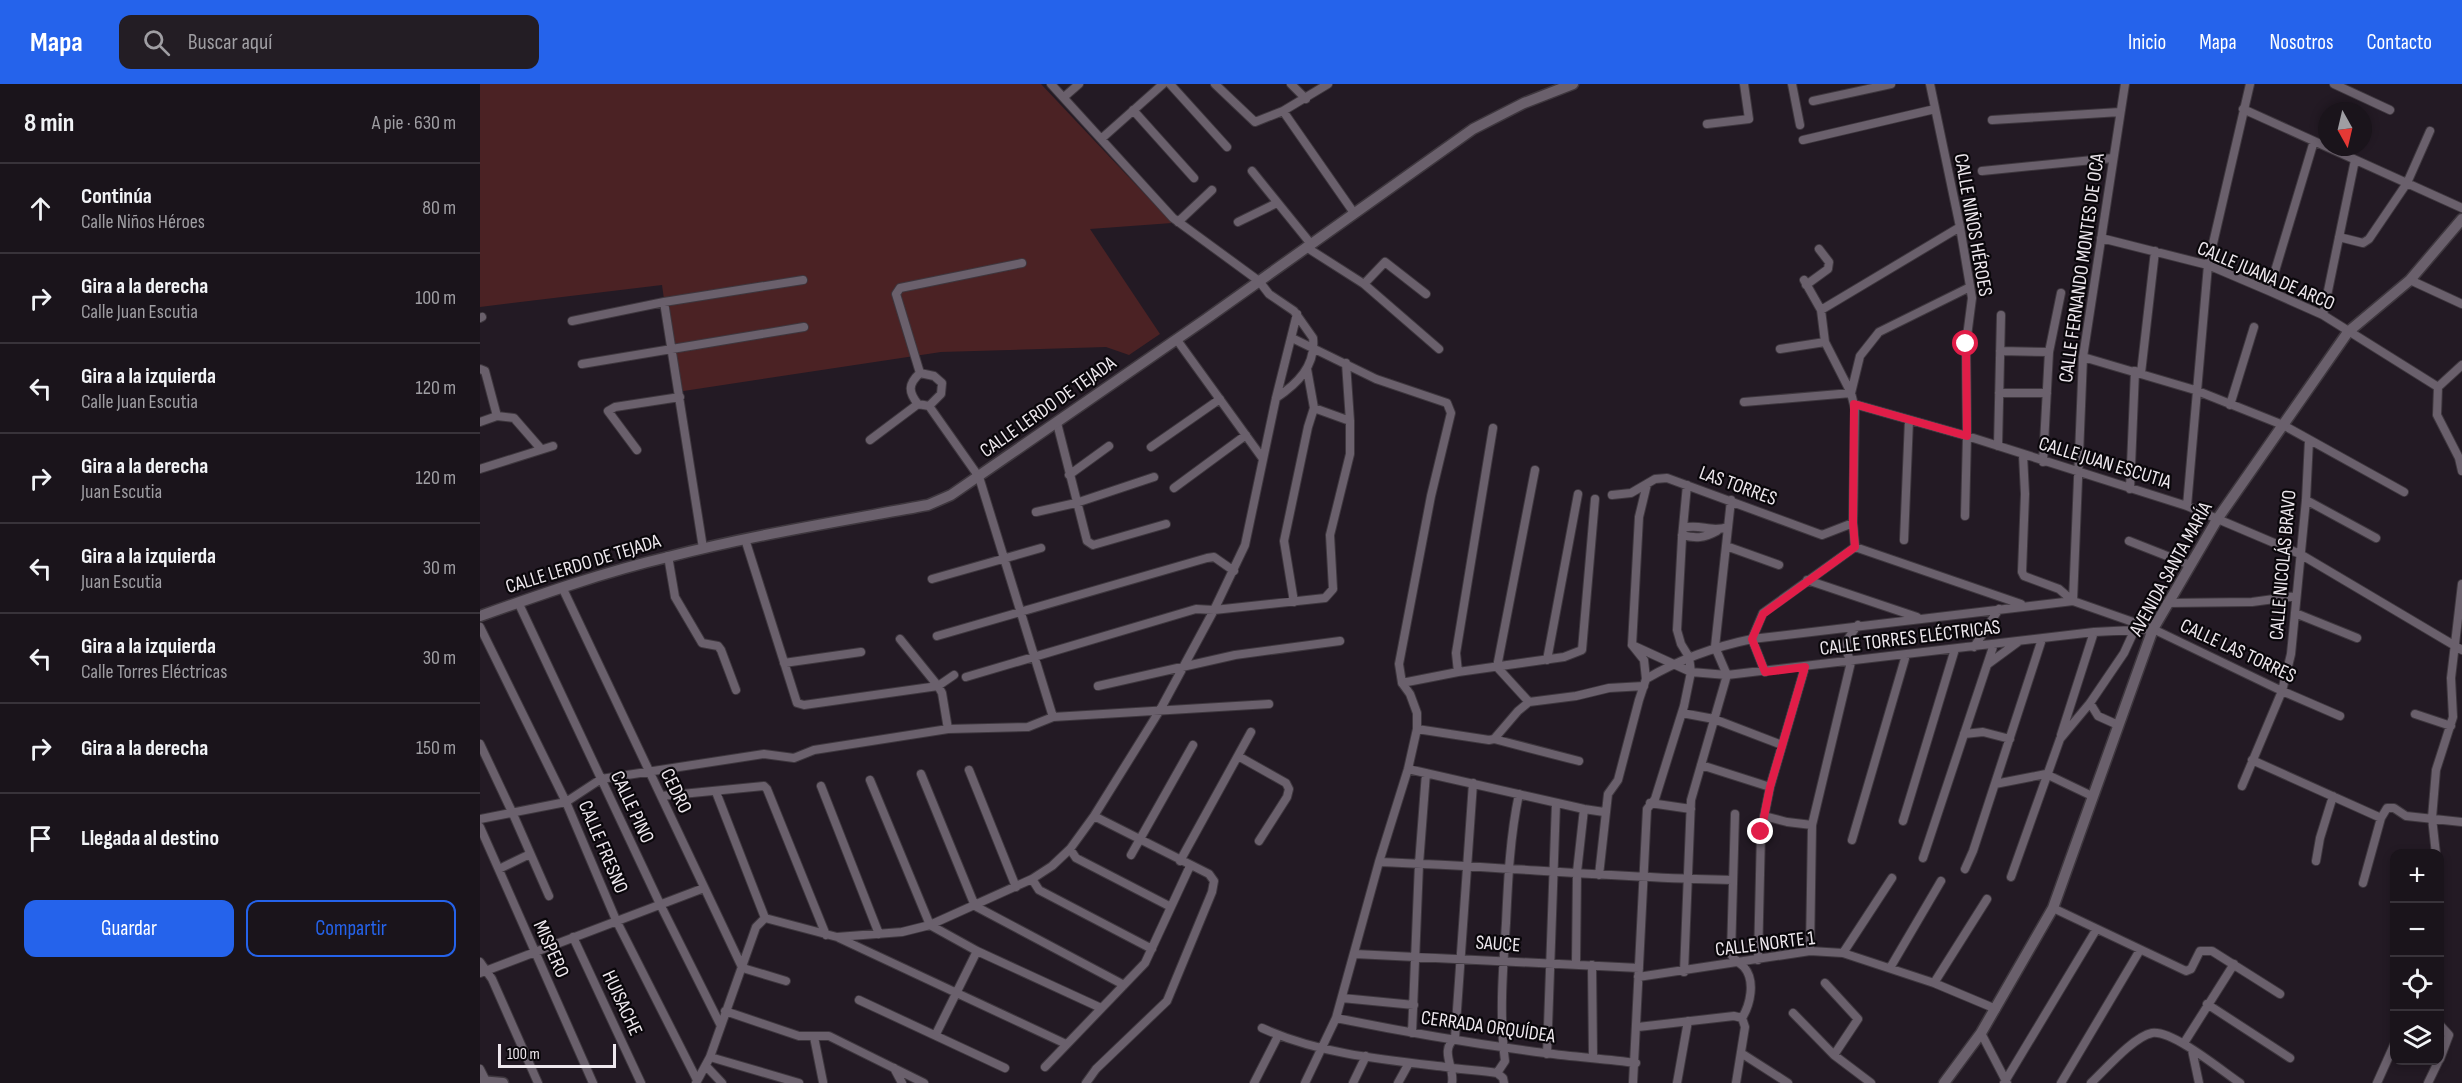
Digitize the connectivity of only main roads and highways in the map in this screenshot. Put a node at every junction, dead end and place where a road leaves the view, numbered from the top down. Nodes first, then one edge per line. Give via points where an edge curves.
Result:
1 (1567, 85) edge
2 (2462, 219) edge
3 (480, 616) edge
4 (483, 1081) edge
5 (503, 1083) edge
6 (1944, 1083) edge

1 - 3 main road, CALLE LERDO DE TEJADA via 1473,129 951,495 928,505 668,556
2 - 6 main road, AVENIDA SANTA MARÍA via 2410,280 2348,332 2218,518 2167,603 2153,629 2053,908 1996,1009
4 - 5 main road

